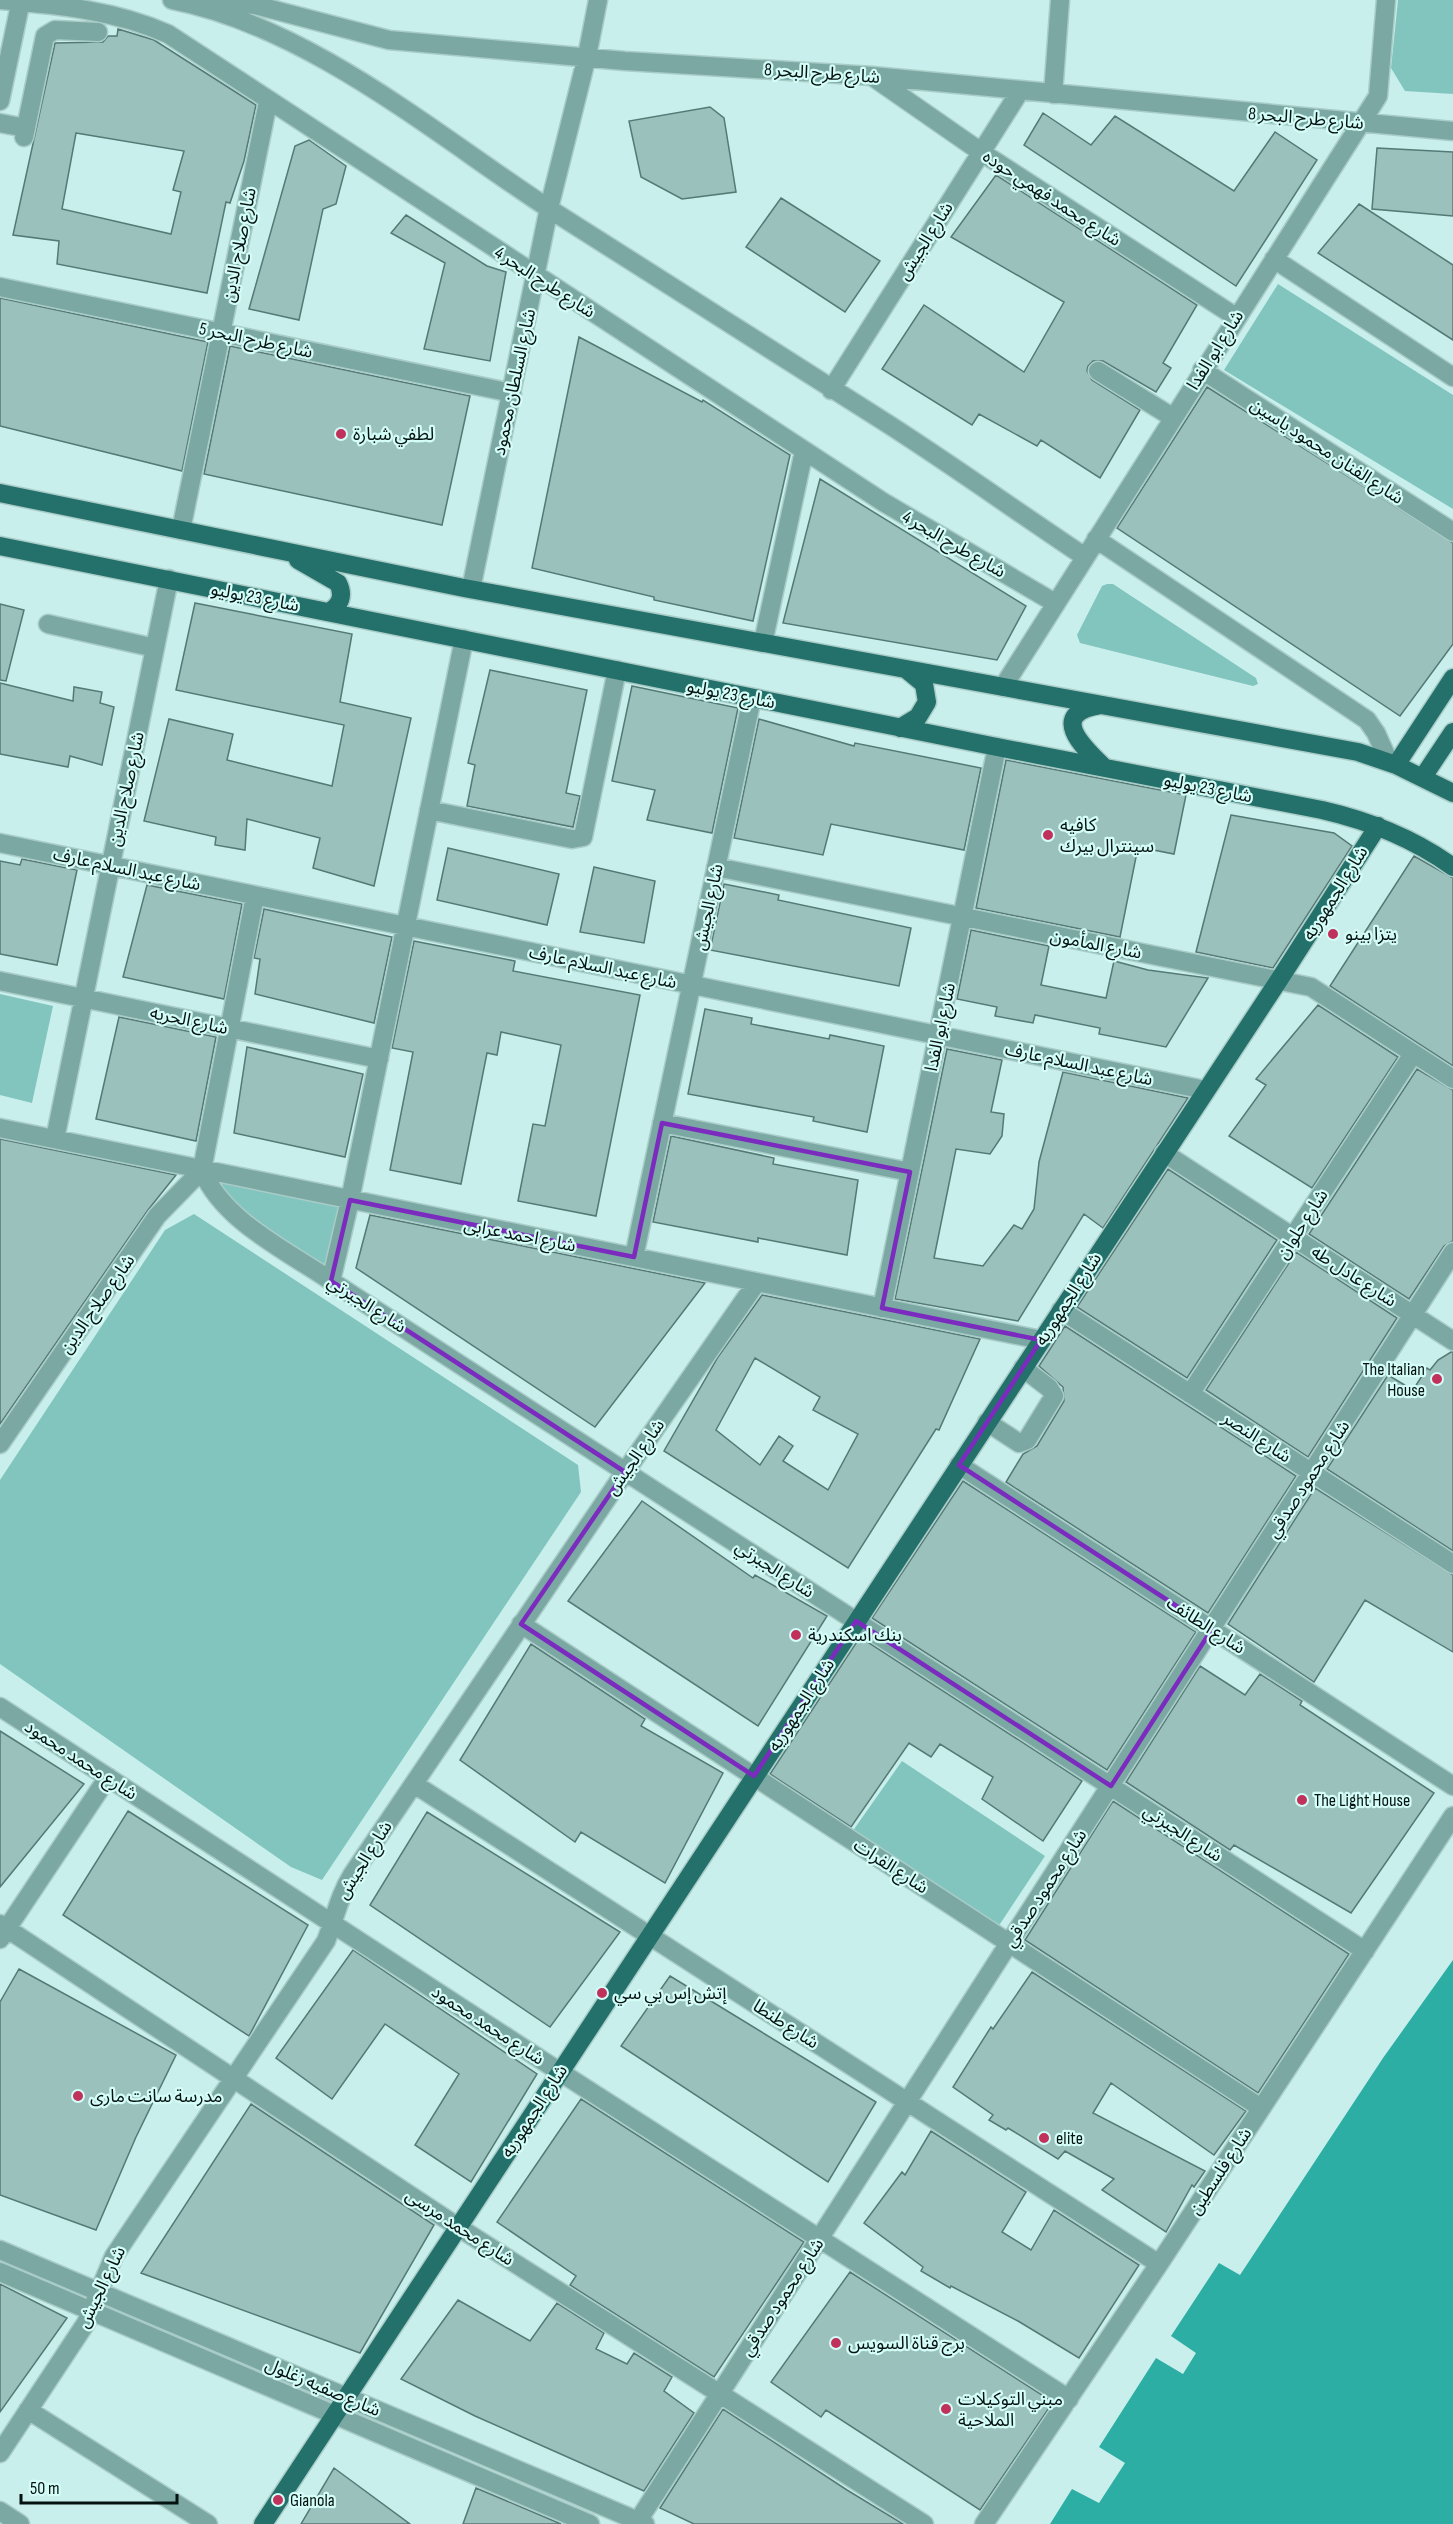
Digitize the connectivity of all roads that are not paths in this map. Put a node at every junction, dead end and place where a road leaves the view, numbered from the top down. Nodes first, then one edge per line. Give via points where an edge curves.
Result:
1 (1, 0) edge
2 (172, 0) edge
3 (598, 0) edge
4 (1060, 0) edge
5 (1386, 0) edge
6 (20, 1) edge
7 (195, 4) junction
8 (285, 6) edge
9 (0, 8) edge
10 (98, 32) dead end
11 (587, 56) junction
12 (872, 76) junction
13 (1020, 91) junction
14 (1053, 94) junction
15 (0, 102) edge
16 (268, 102) junction
17 (30, 108) junction
18 (0, 123) edge
19 (1362, 123) junction
20 (1453, 131) edge
21 (981, 152) junction
22 (549, 208) junction
23 (1274, 259) junction
24 (536, 277) junction
25 (0, 287) edge
26 (1236, 316) junction
27 (222, 333) junction
28 (1202, 370) junction
29 (1098, 371) dead end
30 (1453, 377) edge
31 (831, 390) junction
32 (512, 393) junction
33 (1172, 417) junction
34 (804, 451) junction
35 (0, 493) edge
36 (181, 530) junction
37 (1453, 532) edge
38 (1096, 539) junction
39 (0, 546) edge
40 (280, 550) junction
41 (1085, 557) junction
42 (169, 579) junction
43 (471, 589) junction
44 (1055, 603) junction
45 (328, 612) junction
46 (48, 624) dead end
47 (464, 639) junction
48 (763, 643) junction
49 (155, 648) junction
50 (905, 669) junction
51 (617, 670) junction
52 (1453, 678) edge
53 (1003, 687) junction
54 (752, 698) junction
55 (1100, 705) junction
56 (900, 728) junction
57 (1453, 732) edge
58 (997, 747) junction
59 (1392, 764) junction
60 (1105, 768) junction
61 (1423, 777) junction
62 (1453, 793) edge
63 (429, 810) junction
64 (1378, 825) junction
65 (0, 843) edge
66 (111, 866) junction
67 (716, 867) junction
68 (1453, 867) edge
69 (255, 896) junction
70 (962, 918) junction
71 (405, 926) junction
72 (1279, 980) junction
73 (0, 981) edge
74 (691, 985) junction
75 (84, 999) junction
76 (230, 1029) junction
77 (938, 1035) junction
78 (1413, 1054) junction
79 (379, 1059) junction
80 (1453, 1079) edge
81 (1205, 1090) junction
82 (662, 1123) junction
83 (0, 1128) edge
84 (55, 1139) junction
85 (1164, 1153) junction
86 (202, 1170) junction
87 (910, 1172) junction
88 (350, 1200) junction
89 (1293, 1237) junction
90 (1453, 1252) edge
91 (634, 1257) junction
92 (331, 1281) junction
93 (757, 1282) junction
94 (882, 1308) junction
95 (1061, 1310) junction
96 (1413, 1315) junction
97 (1041, 1340) junction
98 (1453, 1341) edge
99 (1023, 1368) junction
100 (1190, 1394) junction
101 (987, 1422) junction
102 (0, 1444) edge
103 (959, 1466) junction
104 (625, 1472) junction
105 (1312, 1472) junction
106 (1453, 1564) edge
107 (856, 1621) junction
108 (521, 1624) junction
109 (1212, 1629) junction
110 (0, 1707) edge
111 (754, 1776) junction
112 (108, 1777) junction
113 (414, 1784) junction
114 (1111, 1786) junction
115 (1453, 1786) edge
116 (1453, 1816) edge
117 (333, 1924) junction
118 (2, 1930) edge
119 (649, 1936) junction
120 (1010, 1944) junction
121 (1365, 1951) junction
122 (560, 2072) junction
123 (233, 2076) junction
124 (908, 2103) junction
125 (1261, 2109) junction
126 (458, 2227) junction
127 (820, 2239) junction
128 (0, 2250) edge
129 (1159, 2264) junction
130 (0, 2271) edge
131 (99, 2292) junction
132 (92, 2312) junction
133 (720, 2394) junction
134 (346, 2397) junction
135 (1069, 2399) junction
136 (28, 2410) junction
137 (334, 2415) junction
138 (0, 2453) edge
139 (0, 2511) edge
140 (640, 2523) edge
141 (20, 2524) edge
142 (208, 2524) edge
143 (264, 2524) edge
144 (590, 2524) edge
145 (924, 2524) edge
146 (984, 2524) edge

1 - 6 street, شارع طرح البحر 4
1 - 9 street
2 - 7 street
3 - 11 street, شارع السلطان محمود
4 - 14 street
5 - 19 street, شارع ابو الفدا via 1378,96
6 - 15 street
6 - 16 street, شارع طرح البحر 4 via 108,12 139,21 168,34
7 - 8 street, شارع طرح البحر 8
7 - 22 street via 284,39 367,85
8 - 11 street, شارع طرح البحر 8 via 389,40
10 - 17 street via 47,33
11 - 12 street, شارع طرح البحر 8
11 - 22 street, شارع السلطان محمود
12 - 13 street, شارع طرح البحر 8
12 - 21 street, شارع محمد فهمي حوده
13 - 14 street, شارع طرح البحر 8
13 - 21 street, شارع الجيش
14 - 19 street, شارع طرح البحر 8
15 - 17 street
16 - 24 street, شارع طرح البحر 4
16 - 27 street, شارع صلاح الدين
17 - 18 street via 25,132
19 - 20 street, شارع طرح البحر 8
19 - 23 street, شارع ابو الفدا
21 - 26 street, شارع محمد فهمي حوده
21 - 31 street, شارع الجيش
22 - 24 street, شارع السلطان محمود
22 - 31 street
23 - 26 street, شارع ابو الفدا
23 - 30 street
24 - 32 street, شارع السلطان محمود
24 - 34 street, شارع طرح البحر 4
25 - 27 street, شارع طرح البحر 5
26 - 28 street, شارع ابو الفدا
27 - 32 street, شارع طرح البحر 5
27 - 36 street, شارع صلاح الدين
28 - 33 street, شارع ابو الفدا
28 - 37 street, شارع الفنان محمود ياسين
29 - 33 street
31 - 41 street
32 - 43 street, شارع السلطان محمود
33 - 38 street, شارع ابو الفدا
34 - 44 street, شارع طرح البحر 4
34 - 48 street
35 - 36 main road
36 - 40 main road
38 - 41 street, شارع ابو الفدا
38 - 59 street via 1367,720
39 - 42 main road, شارع 23 يوليو
40 - 43 main road
40 - 45 main road via 338,583 340,600
41 - 44 street, شارع ابو الفدا
42 - 45 main road, شارع 23 يوليو
42 - 49 street, شارع صلاح الدين
43 - 48 main road
44 - 53 street, شارع ابو الفدا
45 - 47 main road, شارع 23 يوليو
46 - 49 street
47 - 51 main road, شارع 23 يوليو
47 - 63 street
48 - 50 main road
49 - 66 street, شارع صلاح الدين
50 - 53 main road
50 - 56 main road via 924,684 927,702 918,717
51 - 54 main road, شارع 23 يوليو
51 - 63 street via 583,837 572,839
52 - 59 main road
53 - 55 main road
54 - 56 main road, شارع 23 يوليو
54 - 67 street, شارع الجيش
55 - 59 main road via 1358,752
55 - 60 main road via 1083,710 1073,732
56 - 58 main road, شارع 23 يوليو
57 - 61 main road
58 - 60 main road, شارع 23 يوليو
58 - 70 street, شارع ابو الفدا
59 - 61 main road
60 - 64 main road, شارع 23 يوليو via 1322,810
61 - 62 main road
63 - 71 street
64 - 68 main road, شارع 23 يوليو
64 - 72 main road, شارع الجمهوريه
65 - 66 street, شارع عبد السلام عارف
66 - 69 street, شارع عبد السلام عارف
66 - 75 street, شارع صلاح الدين
67 - 70 street, شارع المأمون
67 - 74 street, شارع الجيش
69 - 71 street, شارع عبد السلام عارف
69 - 76 street
70 - 72 street, شارع المأمون
70 - 77 street, شارع ابو الفدا
71 - 74 street, شارع عبد السلام عارف
71 - 79 street
72 - 78 street, شارع المأمون via 1311,987
72 - 81 main road, شارع الجمهوريه
73 - 75 street, شارع الحريه
74 - 77 street, شارع عبد السلام عارف
74 - 82 street, شارع الجيش
75 - 76 street, شارع الحريه
75 - 84 street, شارع صلاح الدين
76 - 79 street, شارع الحريه
76 - 86 street
77 - 81 street, شارع عبد السلام عارف
77 - 87 street, شارع ابو الفدا
78 - 80 street, شارع المأمون
78 - 89 street, شارع حلوان
79 - 88 street
81 - 85 main road, شارع الجمهوريه
82 - 87 street
82 - 91 street, شارع الجيش
83 - 84 street, شارع احمد عرابى
84 - 86 street, شارع احمد عرابى
85 - 89 street, شارع عادل طه
85 - 95 main road, شارع الجمهوريه
86 - 88 street, شارع احمد عرابى
86 - 92 street, شارع الجبرتي via 209,1187 233,1215
86 - 102 street, شارع صلاح الدين via 158,1216
87 - 94 street, شارع ابو الفدا
88 - 91 street, شارع احمد عرابى
88 - 92 street
89 - 96 street, شارع عادل طه
89 - 100 street, شارع حلوان
90 - 96 street, شارع محمود صدقي
91 - 93 street, شارع احمد عرابى
92 - 104 street, شارع الجبرتي
93 - 94 street, شارع احمد عرابى
93 - 104 street, شارع الجيش
94 - 97 street, شارع احمد عرابى
95 - 97 main road, شارع الجمهوريه
95 - 100 street, شارع النصر
96 - 98 street, شارع عادل طه
96 - 105 street, شارع محمود صدقي
97 - 99 main road, شارع الجمهوريه
99 - 101 main road, شارع الجمهوريه
99 - 101 street via 1054,1396 1027,1440 1019,1443
100 - 105 street, شارع النصر
101 - 103 main road, شارع الجمهوريه
103 - 107 main road, شارع الجمهوريه
103 - 109 street, شارع الطائف
104 - 107 street, شارع الجبرتي
104 - 108 street, شارع الجيش
105 - 106 street, شارع النصر
105 - 109 street, شارع محمود صدقي
107 - 111 main road, شارع الجمهوريه
107 - 114 street, شارع الجبرتي
108 - 111 street, شارع الفرات
108 - 113 street, شارع الجيش
109 - 114 street, شارع محمود صدقي
109 - 115 street, شارع الطائف
110 - 112 street, شارع محمد محمود
111 - 119 main road, شارع الجمهوريه
111 - 120 street, شارع الفرات
112 - 117 street, شارع محمد محمود
112 - 118 street
113 - 117 street, شارع الجيش via 348,1881 335,1908
113 - 119 street, شارع طنطا
114 - 120 street, شارع محمود صدقي
114 - 121 street, شارع الجبرتي
116 - 121 street, شارع فلسطين
117 - 122 street, شارع محمد محمود
117 - 123 street, شارع الجيش via 326,1941
118 - 123 street, شارع محمد مرسى
119 - 122 main road, شارع الجمهوريه
119 - 124 street, شارع طنطا
120 - 124 street, شارع محمود صدقي
120 - 125 street, شارع الفرات
121 - 125 street, شارع فلسطين
122 - 126 main road, شارع الجمهوريه
122 - 127 street, شارع محمد محمود
123 - 126 street, شارع محمد مرسى
123 - 131 street, شارع الجيش via 114,2256
124 - 127 street, شارع محمود صدقي
124 - 129 street, شارع طنطا
125 - 129 street, شارع فلسطين
126 - 133 street, شارع محمد مرسى
126 - 134 main road, شارع الجمهوريه
127 - 133 street, شارع محمود صدقي
127 - 135 street, شارع محمد محمود
128 - 131 street, شارع صفيه زغلول
129 - 135 street, شارع فلسطين
130 - 132 street, شارع صفيه زغلول
131 - 132 street, شارع الجيش
131 - 134 street, شارع صفيه زغلول
132 - 136 street, شارع الجيش
132 - 137 street, شارع صفيه زغلول
133 - 140 street, شارع محمود صدقي
133 - 145 street, شارع محمد مرسى
134 - 137 main road, شارع الجمهوريه
134 - 140 street, شارع صفيه زغلول
135 - 146 street, شارع فلسطين
136 - 138 street, شارع الجيش
136 - 142 street
137 - 143 main road, شارع الجمهوريه
137 - 144 street, شارع صفيه زغلول
139 - 141 street

